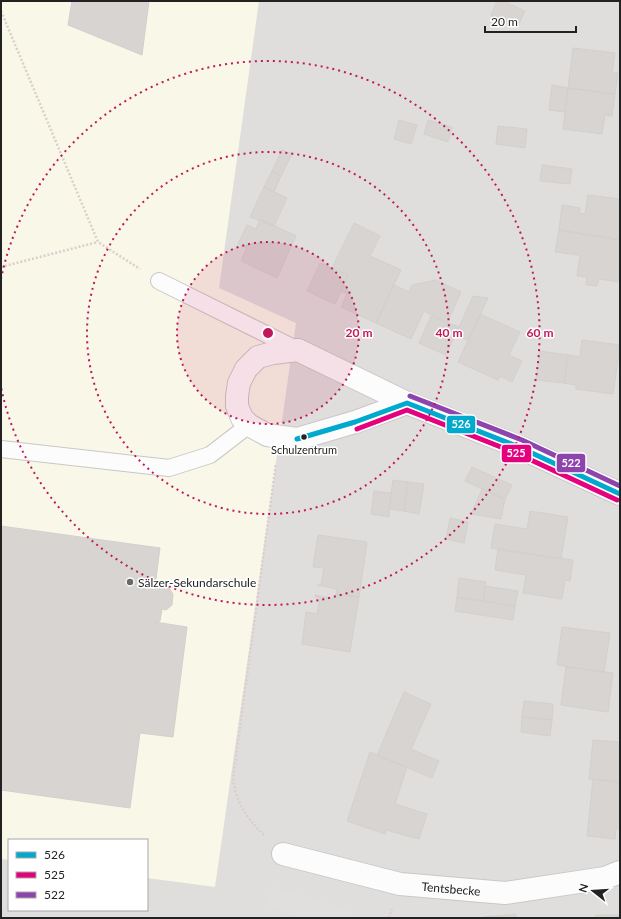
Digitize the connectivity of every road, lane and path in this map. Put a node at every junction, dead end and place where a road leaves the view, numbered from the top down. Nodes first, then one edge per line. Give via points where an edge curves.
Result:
1 (1, 11) edge
2 (98, 242) junction
3 (1, 267) edge
4 (159, 281) joint
5 (298, 350) junction
6 (407, 403) junction
7 (249, 425) junction
8 (279, 437) junction
9 (1, 449) edge
10 (620, 494) edge
11 (283, 854) joint
12 (620, 872) edge

1 - 2 path
2 - 3 path
2 - 4 path
4 - 5 lane
5 - 6 street
5 - 7 street via 258,357 246,369 239,383 237,406 242,418
6 - 8 street via 298,439
6 - 10 street via 519,447
7 - 8 street via 262,433
7 - 9 lane via 210,454 169,468
8 - 11 path via 233,778 240,806
11 - 12 street, Tentsbecke via 400,884 505,893 605,878

